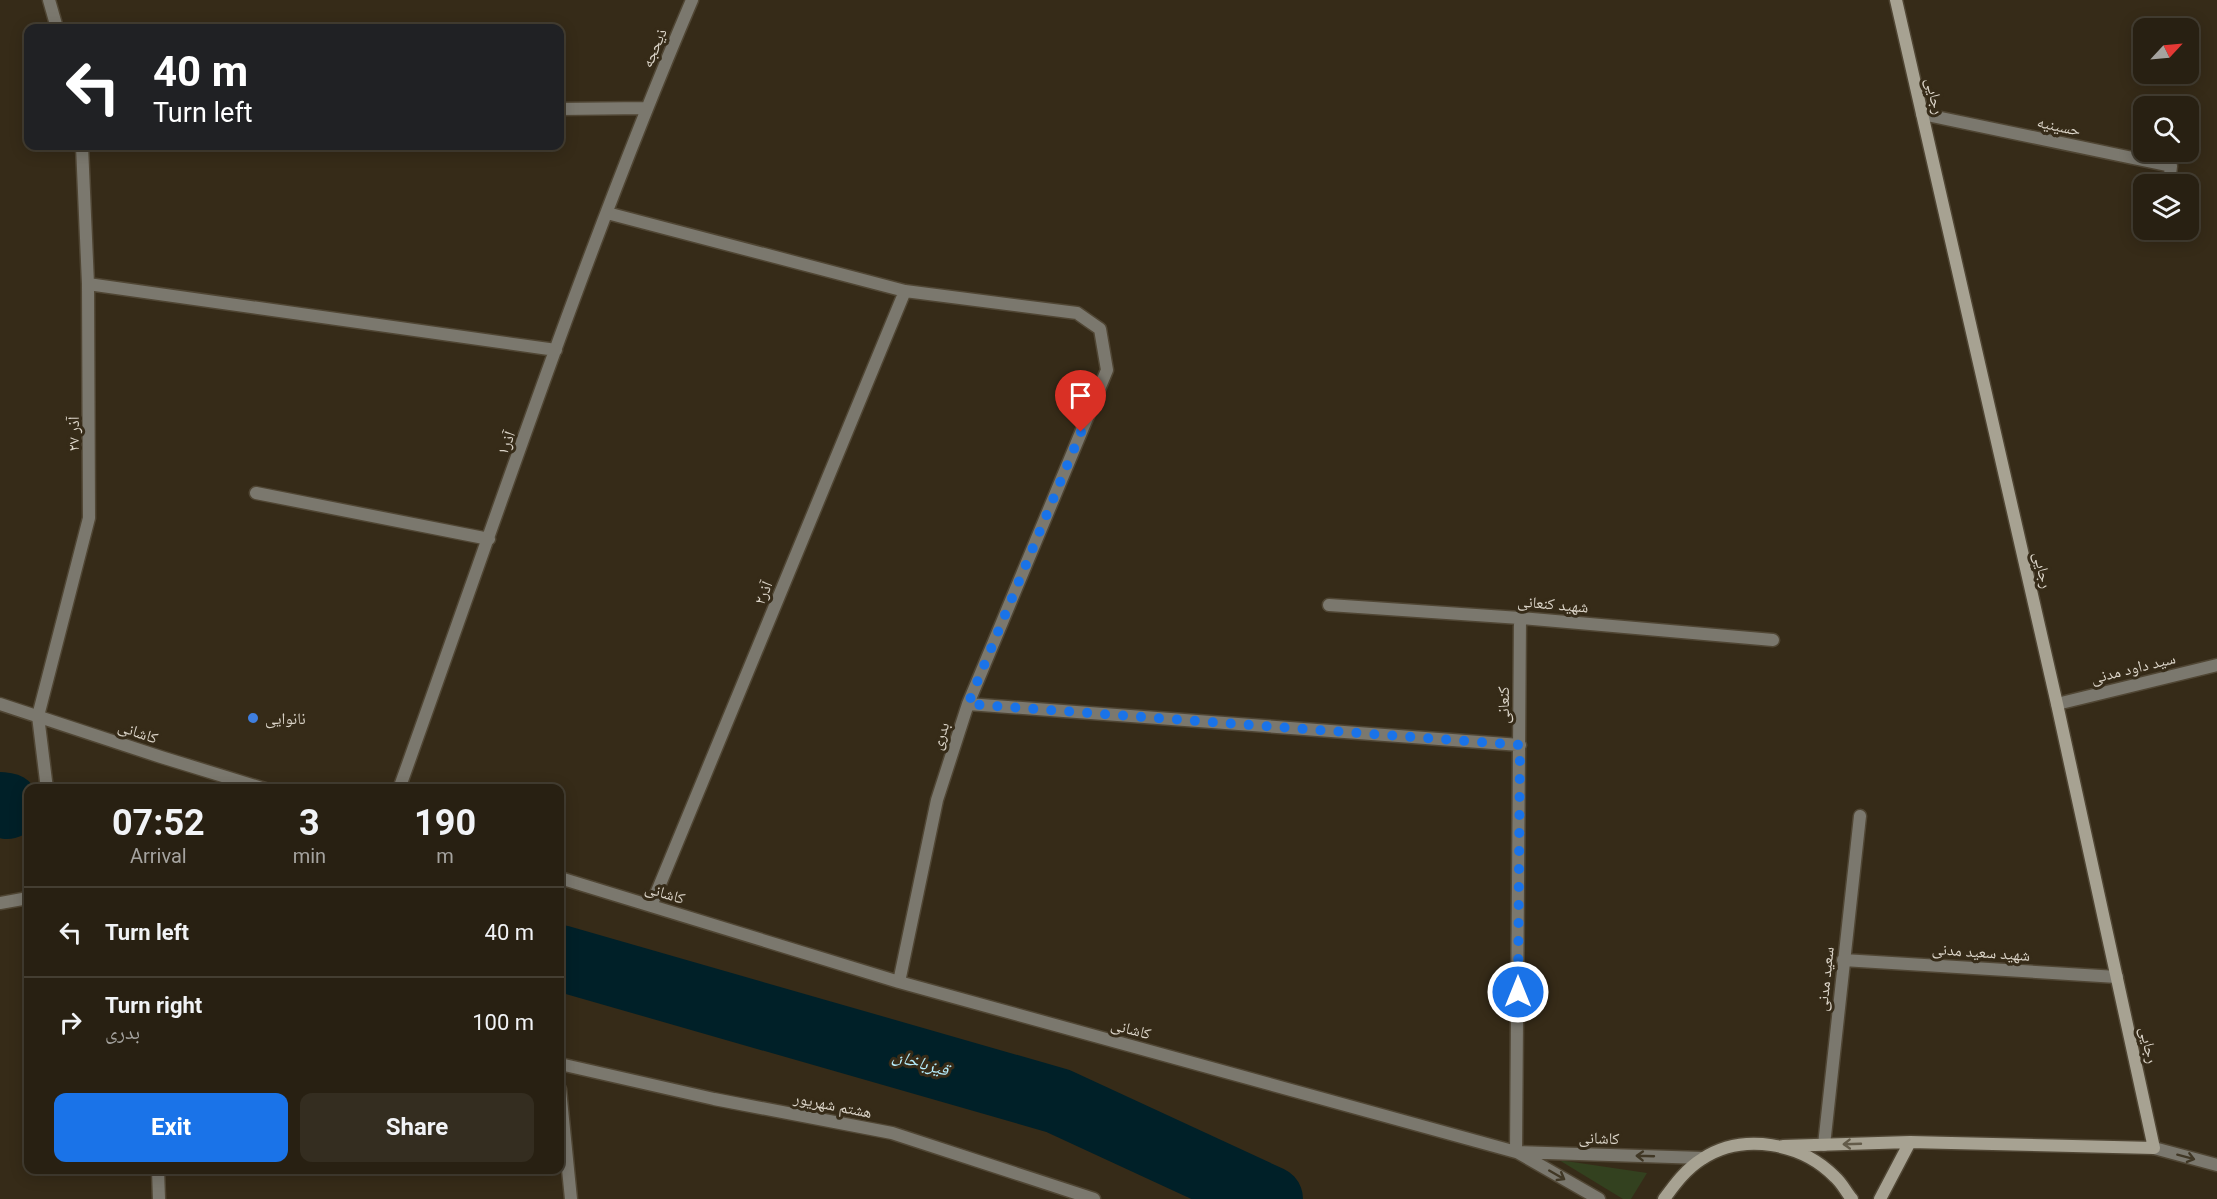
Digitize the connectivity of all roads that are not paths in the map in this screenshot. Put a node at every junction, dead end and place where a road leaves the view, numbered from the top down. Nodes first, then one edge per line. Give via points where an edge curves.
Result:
1 (49, 0) edge
2 (692, 0) edge
3 (1896, 0) edge
4 (56, 24) edge
5 (646, 108) junction
6 (564, 109) edge
7 (1922, 114) junction
8 (82, 150) edge
9 (2170, 174) edge
10 (607, 213) junction
11 (88, 284) junction
12 (904, 291) junction
13 (556, 350) junction
14 (256, 493) dead end
15 (489, 539) junction
16 (1329, 605) dead end
17 (1520, 618) junction
18 (1773, 640) dead end
19 (2217, 665) edge
20 (0, 704) edge
21 (968, 704) junction
22 (2057, 704) junction
23 (38, 716) junction
24 (1520, 745) junction
25 (46, 784) edge
26 (249, 784) edge
27 (401, 784) edge
28 (1860, 816) dead end
29 (564, 879) edge
30 (24, 899) edge
31 (0, 903) edge
32 (651, 906) junction
33 (1843, 960) junction
34 (2117, 977) junction
35 (899, 982) junction
36 (564, 1065) edge
37 (564, 1129) edge
38 (1910, 1142) junction
39 (1824, 1145) junction
40 (1783, 1146) junction
41 (2154, 1148) junction
42 (1516, 1152) junction
43 (1703, 1158) junction
44 (2217, 1165) edge
45 (158, 1174) edge
46 (1075, 1196) edge
47 (159, 1199) edge
48 (571, 1199) edge
49 (1094, 1199) edge
50 (1599, 1199) edge
51 (1664, 1199) edge
52 (1852, 1199) edge
53 (1880, 1199) edge

1 - 4 street
2 - 5 street, ذیحجه
3 - 7 main road, رجایی
5 - 6 street
5 - 10 street, آذر۱
7 - 9 street, حسینیه via 2171,166
7 - 22 main road, رجایی
8 - 11 street, ۲۷ آذر
10 - 12 street, بدری
10 - 13 street, آذر۱
11 - 13 street
11 - 23 street, ۲۷ آذر via 89,518
12 - 21 street, بدری via 1077,313 1100,329 1107,370
12 - 32 street, آذر۲
13 - 15 street, آذر۱
14 - 15 street
15 - 27 street, آذر۱
16 - 17 street, شهید کنعانی
17 - 18 street, شهید کنعانی
17 - 24 street, کنعانی
19 - 22 street, سید داود مدنی
20 - 23 street, کاشانی
21 - 24 street
21 - 35 street, بدری via 937,800
22 - 34 main road, رجایی
23 - 25 street
23 - 26 street, کاشانی
24 - 42 street, کنعانی
28 - 33 street, سعید مدنی
29 - 32 street, کاشانی
30 - 31 street
32 - 35 street, کاشانی
33 - 34 street, شهید سعید مدنی
33 - 39 street, سعید مدنی
34 - 41 main road, رجایی
35 - 42 street, کاشانی
36 - 46 street, هشتم شهریور via 892,1133
37 - 48 street
38 -> 39 main road
38 - 41 main road
38 - 53 main road
39 - 40 main road
40 - 43 main road via 1756,1143
40 - 52 main road via 1811,1158 1835,1177
41 -> 44 street
43 -> 42 street, کاشانی
42 -> 50 street
43 - 51 main road via 1680,1177
45 - 47 street
46 - 49 street, هشتم شهریور

